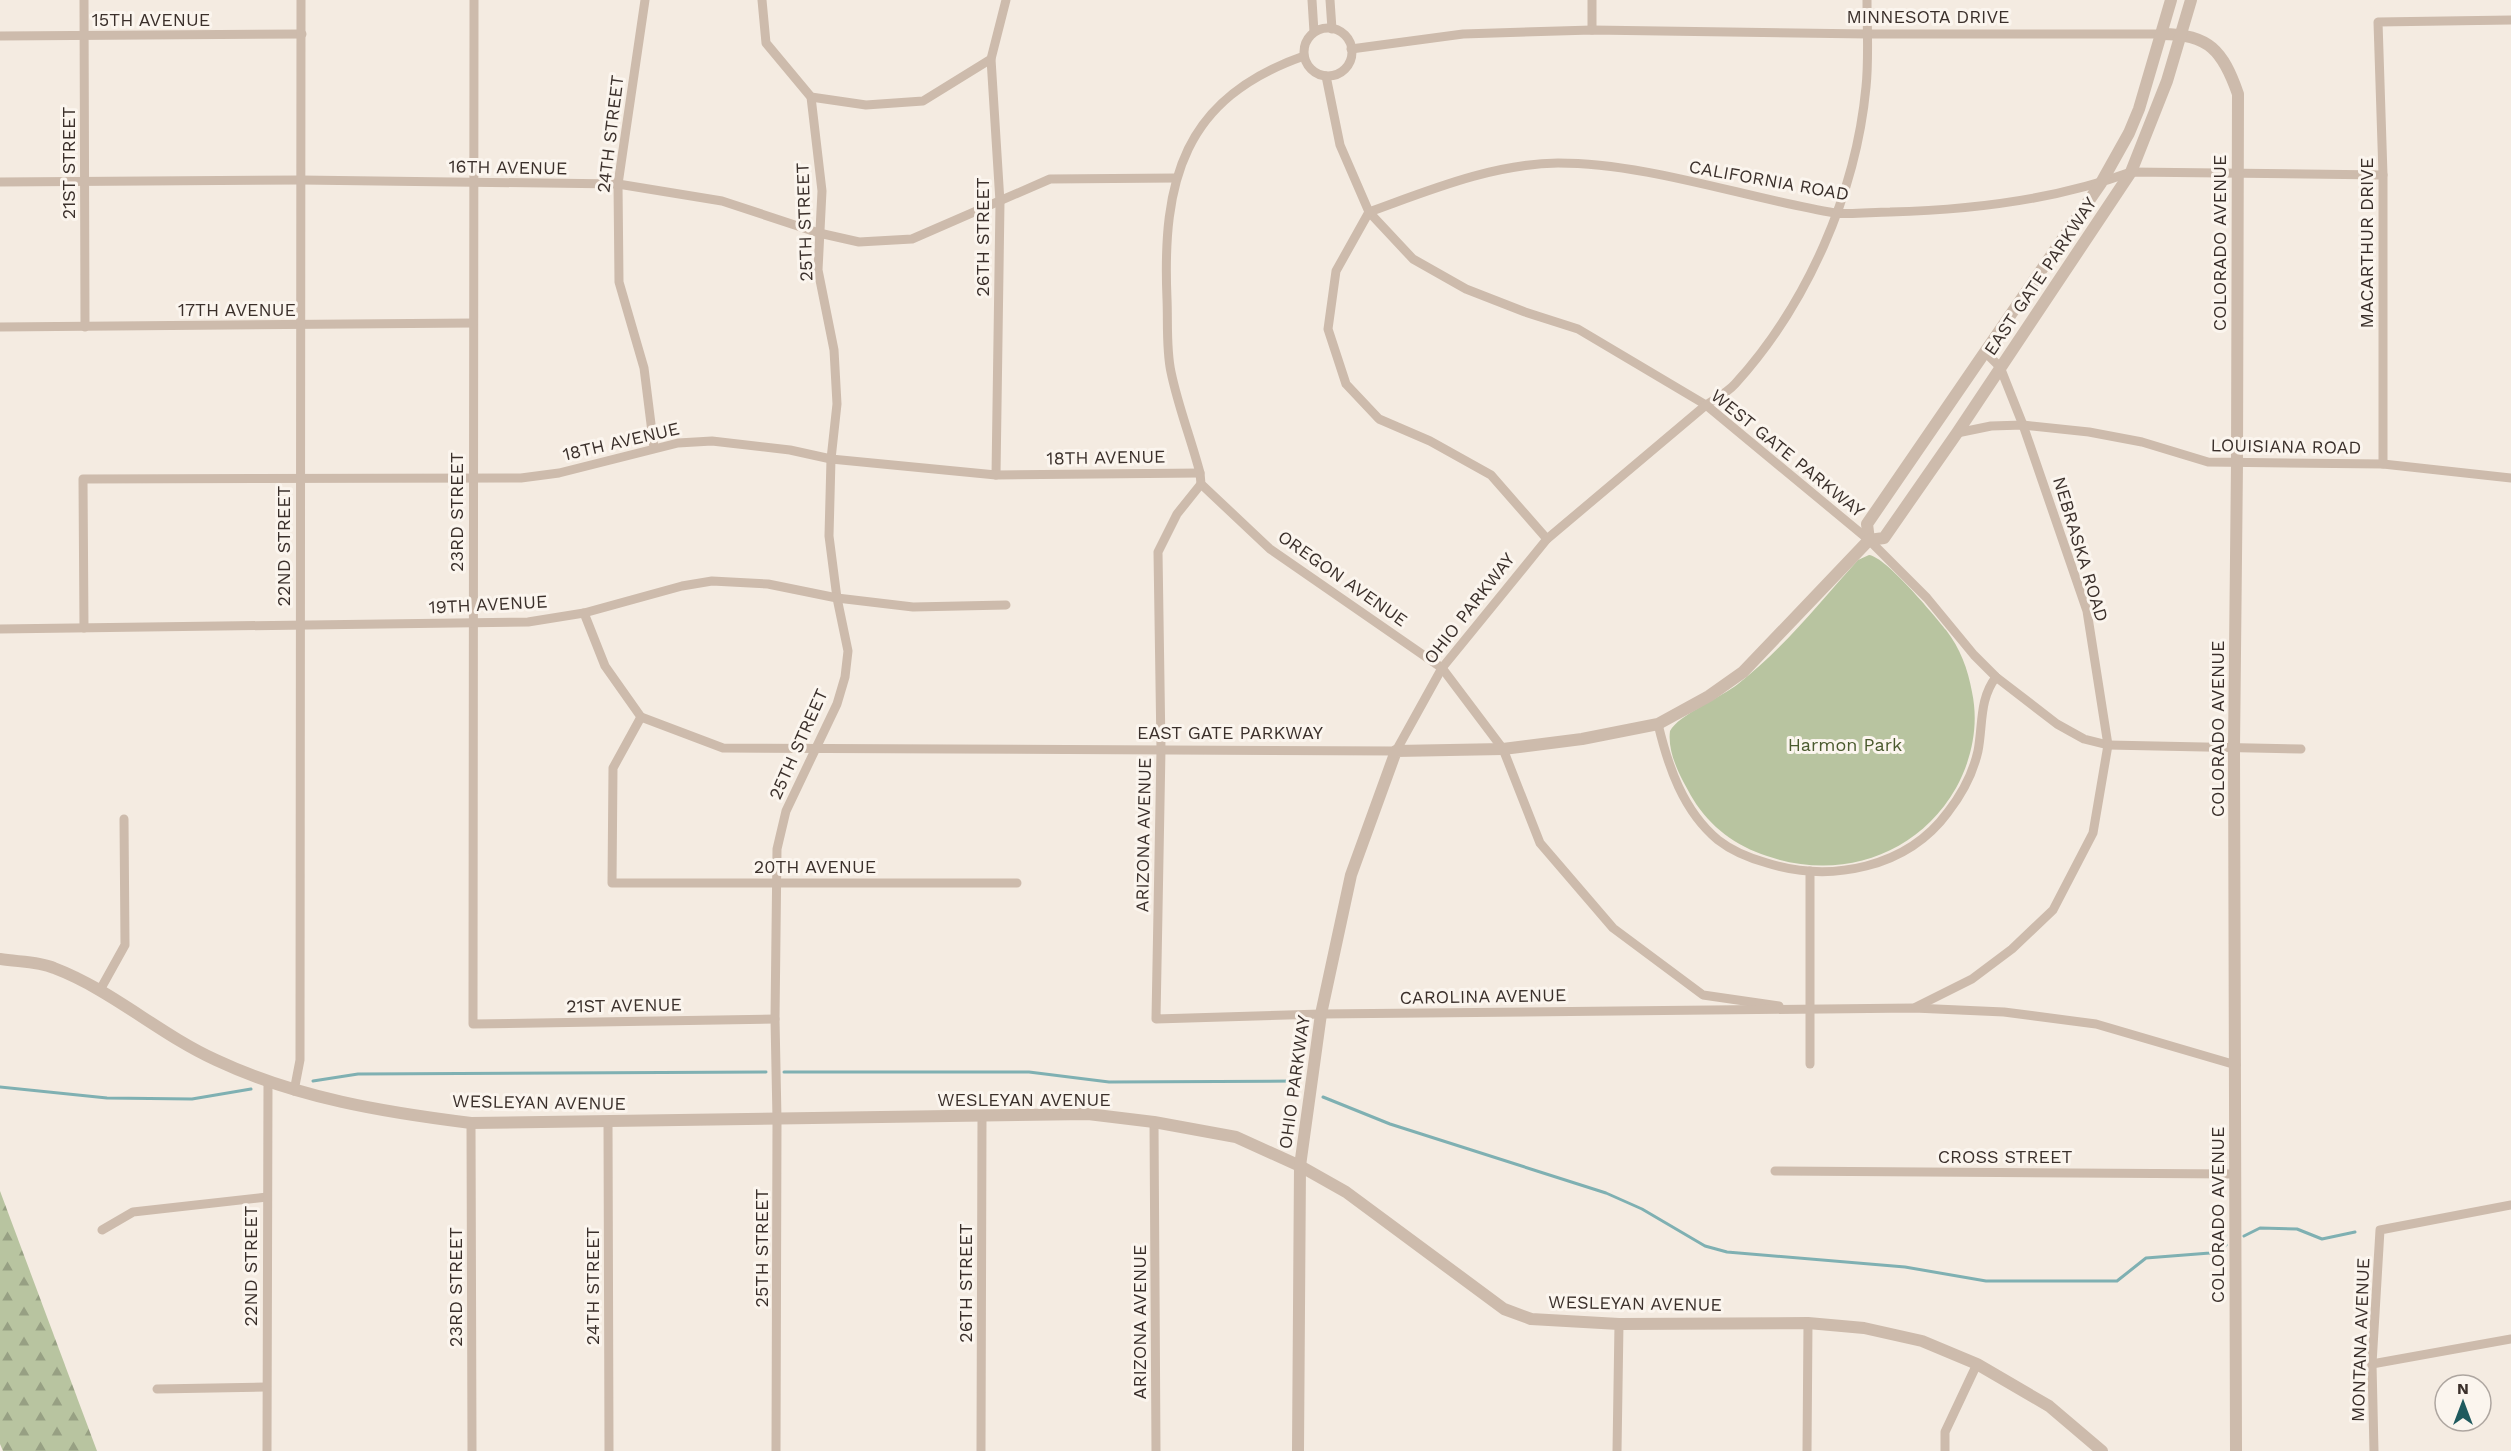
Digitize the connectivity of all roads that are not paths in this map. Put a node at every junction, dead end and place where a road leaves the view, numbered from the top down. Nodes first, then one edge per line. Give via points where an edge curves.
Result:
1 (84, 0) edge
2 (302, 0) edge
3 (474, 0) edge
4 (645, 0) edge
5 (762, 0) edge
6 (1006, 0) edge
7 (1312, 0) edge
8 (1330, 0) edge
9 (1592, 0) edge
10 (1867, 0) edge
11 (2171, 0) edge
12 (2191, 0) edge
13 (2511, 20) edge
14 (1332, 29) junction
15 (1592, 30) junction
16 (1314, 32) junction
17 (302, 34) junction
18 (1867, 34) junction
19 (2162, 34) junction
20 (2182, 34) junction
21 (0, 36) edge
22 (84, 36) junction
23 (1351, 48) junction
24 (1304, 56) junction
25 (991, 59) junction
26 (1326, 76) junction
27 (811, 97) junction
28 (2131, 172) junction
29 (2236, 172) junction
30 (2383, 175) junction
31 (1176, 178) junction
32 (301, 180) junction
33 (0, 182) edge
34 (84, 182) junction
35 (473, 183) junction
36 (2101, 183) junction
37 (618, 184) junction
38 (1000, 202) junction
39 (1369, 212) junction
40 (1838, 213) junction
41 (819, 233) junction
42 (473, 323) junction
43 (302, 325) junction
44 (0, 327) edge
45 (85, 327) junction
46 (1985, 352) junction
47 (2000, 367) junction
48 (1706, 405) junction
49 (2023, 425) junction
50 (1957, 433) junction
51 (654, 448) junction
52 (831, 459) junction
53 (2237, 463) junction
54 (2383, 464) junction
55 (1200, 473) junction
56 (996, 475) junction
57 (2511, 478) edge
58 (300, 479) junction
59 (472, 479) junction
60 (1201, 484) junction
61 (1547, 538) junction
62 (1869, 540) junction
63 (837, 598) junction
64 (1006, 605) dead end
65 (584, 613) junction
66 (473, 624) junction
67 (300, 625) junction
68 (84, 628) junction
69 (0, 629) edge
70 (1442, 668) junction
71 (1995, 677) junction
72 (641, 717) junction
73 (1658, 724) junction
74 (2108, 745) junction
75 (2234, 748) junction
76 (817, 749) junction
77 (1161, 749) junction
78 (1503, 749) junction
79 (2301, 749) dead end
80 (1396, 751) junction
81 (124, 819) dead end
82 (1810, 871) junction
83 (776, 882) junction
84 (1017, 883) dead end
85 (0, 959) edge
86 (100, 990) junction
87 (1914, 1008) junction
88 (1809, 1010) junction
89 (1322, 1014) junction
90 (775, 1019) junction
91 (1156, 1019) joint
92 (473, 1024) joint
93 (1810, 1064) dead end
94 (2236, 1065) junction
95 (268, 1082) junction
96 (294, 1091) junction
97 (982, 1115) junction
98 (777, 1119) junction
99 (608, 1122) junction
100 (1154, 1122) junction
101 (471, 1123) junction
102 (1300, 1166) junction
103 (1775, 1171) dead end
104 (2235, 1174) junction
105 (267, 1197) junction
106 (2511, 1204) edge
107 (102, 1230) dead end
108 (1808, 1323) junction
109 (1619, 1324) junction
110 (2511, 1339) edge
111 (1977, 1364) junction
112 (2372, 1364) junction
113 (265, 1387) junction
114 (157, 1389) dead end
115 (267, 1451) edge
116 (472, 1451) edge
117 (609, 1451) edge
118 (776, 1451) edge
119 (981, 1451) edge
120 (1156, 1451) edge
121 (1298, 1451) edge
122 (1617, 1451) edge
123 (1807, 1451) edge
124 (1945, 1451) edge
125 (2102, 1451) edge
126 (2236, 1451) edge
127 (2374, 1451) edge

1 - 22 street, 21ST STREET
2 - 17 street, 22ND STREET
3 - 35 street, 23RD STREET
4 - 37 street, 24TH STREET
5 - 27 street via 766,44
6 - 25 street, 26TH STREET
7 - 16 street
8 - 14 street
9 - 15 street
10 - 18 street, OHIO PARKWAY
11 - 19 street, EAST GATE PARKWAY
12 - 20 street, EAST GATE PARKWAY
13 - 30 street, MACARTHUR DRIVE via 2378,22
14 - 16 street
14 - 23 street via 1344,34
15 - 18 street, MINNESOTA DRIVE
15 - 23 street, MINNESOTA DRIVE via 1463,34
16 - 24 street via 1306,42
17 - 22 street, 15TH AVENUE
17 - 32 street, 22ND STREET
18 - 19 street, MINNESOTA DRIVE
18 - 40 street, OHIO PARKWAY via 1866,87 1852,166
19 - 20 street, MINNESOTA DRIVE
19 - 36 street, EAST GATE PARKWAY via 2130,133
20 - 28 street, EAST GATE PARKWAY
20 - 29 street, COLORADO AVENUE via 2209,44 2229,68 2238,94
21 - 22 street, 15TH AVENUE
22 - 34 street, 21ST STREET
23 - 26 street via 1345,68
24 - 26 street via 1311,70
24 - 31 street via 1274,66 1226,98 1189,144
25 - 27 street via 923,101 866,105
25 - 38 street, 26TH STREET
26 - 39 street, WEST GATE PARKWAY via 1340,145
27 - 41 street, 25TH STREET via 822,191
28 - 29 street, CALIFORNIA ROAD
28 - 36 street, CALIFORNIA ROAD
28 - 47 street, EAST GATE PARKWAY
29 - 30 street, CALIFORNIA ROAD
29 - 53 street, COLORADO AVENUE
30 - 54 street, MACARTHUR DRIVE
31 - 38 street, 16TH AVENUE via 1050,179
31 - 55 street via 1166,261 1171,370
32 - 34 street, 16TH AVENUE
32 - 35 street, 16TH AVENUE
32 - 43 street, 22ND STREET
33 - 34 street, 16TH AVENUE
34 - 45 street, 21ST STREET
35 - 37 street, 16TH AVENUE
35 - 42 street, 23RD STREET
36 - 40 street, CALIFORNIA ROAD via 1947,210
36 - 46 street, EAST GATE PARKWAY
37 - 41 street, 16TH AVENUE via 722,201
37 - 51 street, 24TH STREET via 620,282 644,368
38 - 41 street, 16TH AVENUE via 912,239 860,242
38 - 56 street, 26TH STREET
39 - 40 street, CALIFORNIA ROAD via 1499,169 1557,163 1618,168
39 - 48 street, WEST GATE PARKWAY via 1413,259 1466,290 1578,329
39 - 61 street via 1336,271 1328,329 1346,384 1379,419 1430,441 1491,475
40 - 48 street, OHIO PARKWAY via 1790,315 1734,386
41 - 52 street, 25TH STREET via 818,270 835,361 837,404
42 - 43 street, 17TH AVENUE
42 - 59 street, 23RD STREET
43 - 45 street, 17TH AVENUE
43 - 58 street, 22ND STREET
44 - 45 street, 17TH AVENUE
46 - 47 street, NEBRASKA ROAD
46 - 62 street, EAST GATE PARKWAY via 1867,524
47 - 49 street, NEBRASKA ROAD
47 - 50 street, EAST GATE PARKWAY
48 - 61 street, OHIO PARKWAY
48 - 62 street, WEST GATE PARKWAY
49 - 50 street, LOUISIANA ROAD
49 - 53 street, LOUISIANA ROAD via 2089,432 2142,442 2208,462
49 - 74 street, NEBRASKA ROAD via 2087,611
50 - 62 street, EAST GATE PARKWAY via 1884,538
51 - 52 street, 18TH AVENUE via 712,441
51 - 59 street, 18TH AVENUE via 559,473
52 - 56 street, 18TH AVENUE
52 - 63 street, 25TH STREET via 829,536
53 - 54 street, LOUISIANA ROAD
53 - 75 street, COLORADO AVENUE
54 - 57 street, LOUISIANA ROAD
55 - 56 street, 18TH AVENUE
55 - 60 street
58 - 59 street, 18TH AVENUE
58 - 67 street, 22ND STREET
58 - 68 street, 18TH AVENUE via 83,479
59 - 66 street, 23RD STREET
60 - 70 street, OREGON AVENUE via 1270,549
60 - 77 street, ARIZONA AVENUE via 1177,514 1158,552
61 - 70 street, OHIO PARKWAY
62 - 71 street, WEST GATE PARKWAY via 1927,598
62 - 73 street, EAST GATE PARKWAY via 1743,672
63 - 64 street, 19TH AVENUE via 913,607
63 - 65 street, 19TH AVENUE via 768,584 712,581
63 - 76 street, 25TH STREET via 848,651 845,677
65 - 66 street, 19TH AVENUE via 528,622
65 - 72 street via 605,666
66 - 67 street, 19TH AVENUE
66 - 92 street, 23RD STREET
67 - 68 street, 19TH AVENUE
67 - 96 street, 22ND STREET via 300,1060
68 - 69 street, 19TH AVENUE
70 - 78 street, OREGON AVENUE
70 - 80 street, OHIO PARKWAY
71 - 74 street, WEST GATE PARKWAY via 2057,724 2084,739
71 - 82 street via 1984,697 1971,773 1941,821 1920,841 1877,864 1852,870
72 - 76 street, EAST GATE PARKWAY via 723,748
72 - 83 street, 20TH AVENUE via 613,768 612,883
73 - 78 street, EAST GATE PARKWAY
73 - 82 street via 1680,790 1717,839 1758,861
74 - 75 street, WEST GATE PARKWAY
74 - 87 street, NEBRASKA ROAD via 2093,833 2053,910 2012,949 1972,979
75 - 79 street, WEST GATE PARKWAY
75 - 94 street, COLORADO AVENUE
76 - 77 street, EAST GATE PARKWAY
76 - 83 street, 25TH STREET via 786,811 777,849
77 - 80 street, EAST GATE PARKWAY
77 - 91 street, ARIZONA AVENUE
78 - 80 street, EAST GATE PARKWAY
78 - 88 street, OREGON AVENUE via 1540,843 1613,928 1703,995
80 - 89 street, OHIO PARKWAY via 1351,875
81 - 86 street via 125,945
82 - 88 street
83 - 84 street, 20TH AVENUE
83 - 90 street, 25TH STREET
85 - 86 street, WESLEYAN AVENUE via 52,967
86 - 95 street, WESLEYAN AVENUE via 214,1059
87 - 88 street, CAROLINA AVENUE
87 - 94 street, CAROLINA AVENUE via 2004,1012 2096,1024
88 - 89 street, CAROLINA AVENUE
88 - 93 street
89 - 91 street, CAROLINA AVENUE
89 - 102 street, OHIO PARKWAY
90 - 92 street, 21ST AVENUE
90 - 98 street, 25TH STREET
94 - 104 street, COLORADO AVENUE
95 - 96 street, WESLEYAN AVENUE
95 - 105 street, 22ND STREET
96 - 101 street, WESLEYAN AVENUE via 391,1113
97 - 98 street, WESLEYAN AVENUE
97 - 100 street, WESLEYAN AVENUE via 1088,1114
97 - 119 street, 26TH STREET
98 - 99 street, WESLEYAN AVENUE
98 - 118 street, 25TH STREET
99 - 101 street, WESLEYAN AVENUE
99 - 117 street, 24TH STREET
100 - 102 street, WESLEYAN AVENUE via 1236,1137
100 - 120 street, ARIZONA AVENUE
101 - 116 street, 23RD STREET
102 - 109 street, WESLEYAN AVENUE via 1346,1192 1504,1309 1531,1319
102 - 121 street, OHIO PARKWAY
103 - 104 street, CROSS STREET
104 - 126 street, COLORADO AVENUE
105 - 107 street via 134,1212
105 - 113 street, 22ND STREET
106 - 112 street, MONTANA AVENUE via 2380,1230
108 - 109 street, WESLEYAN AVENUE
108 - 111 street, WESLEYAN AVENUE via 1864,1328 1922,1341
108 - 123 street
109 - 122 street
110 - 112 street
111 - 124 street via 1945,1432
111 - 125 street, WESLEYAN AVENUE via 2049,1406
112 - 127 street, MONTANA AVENUE
113 - 114 street
113 - 115 street, 22ND STREET

